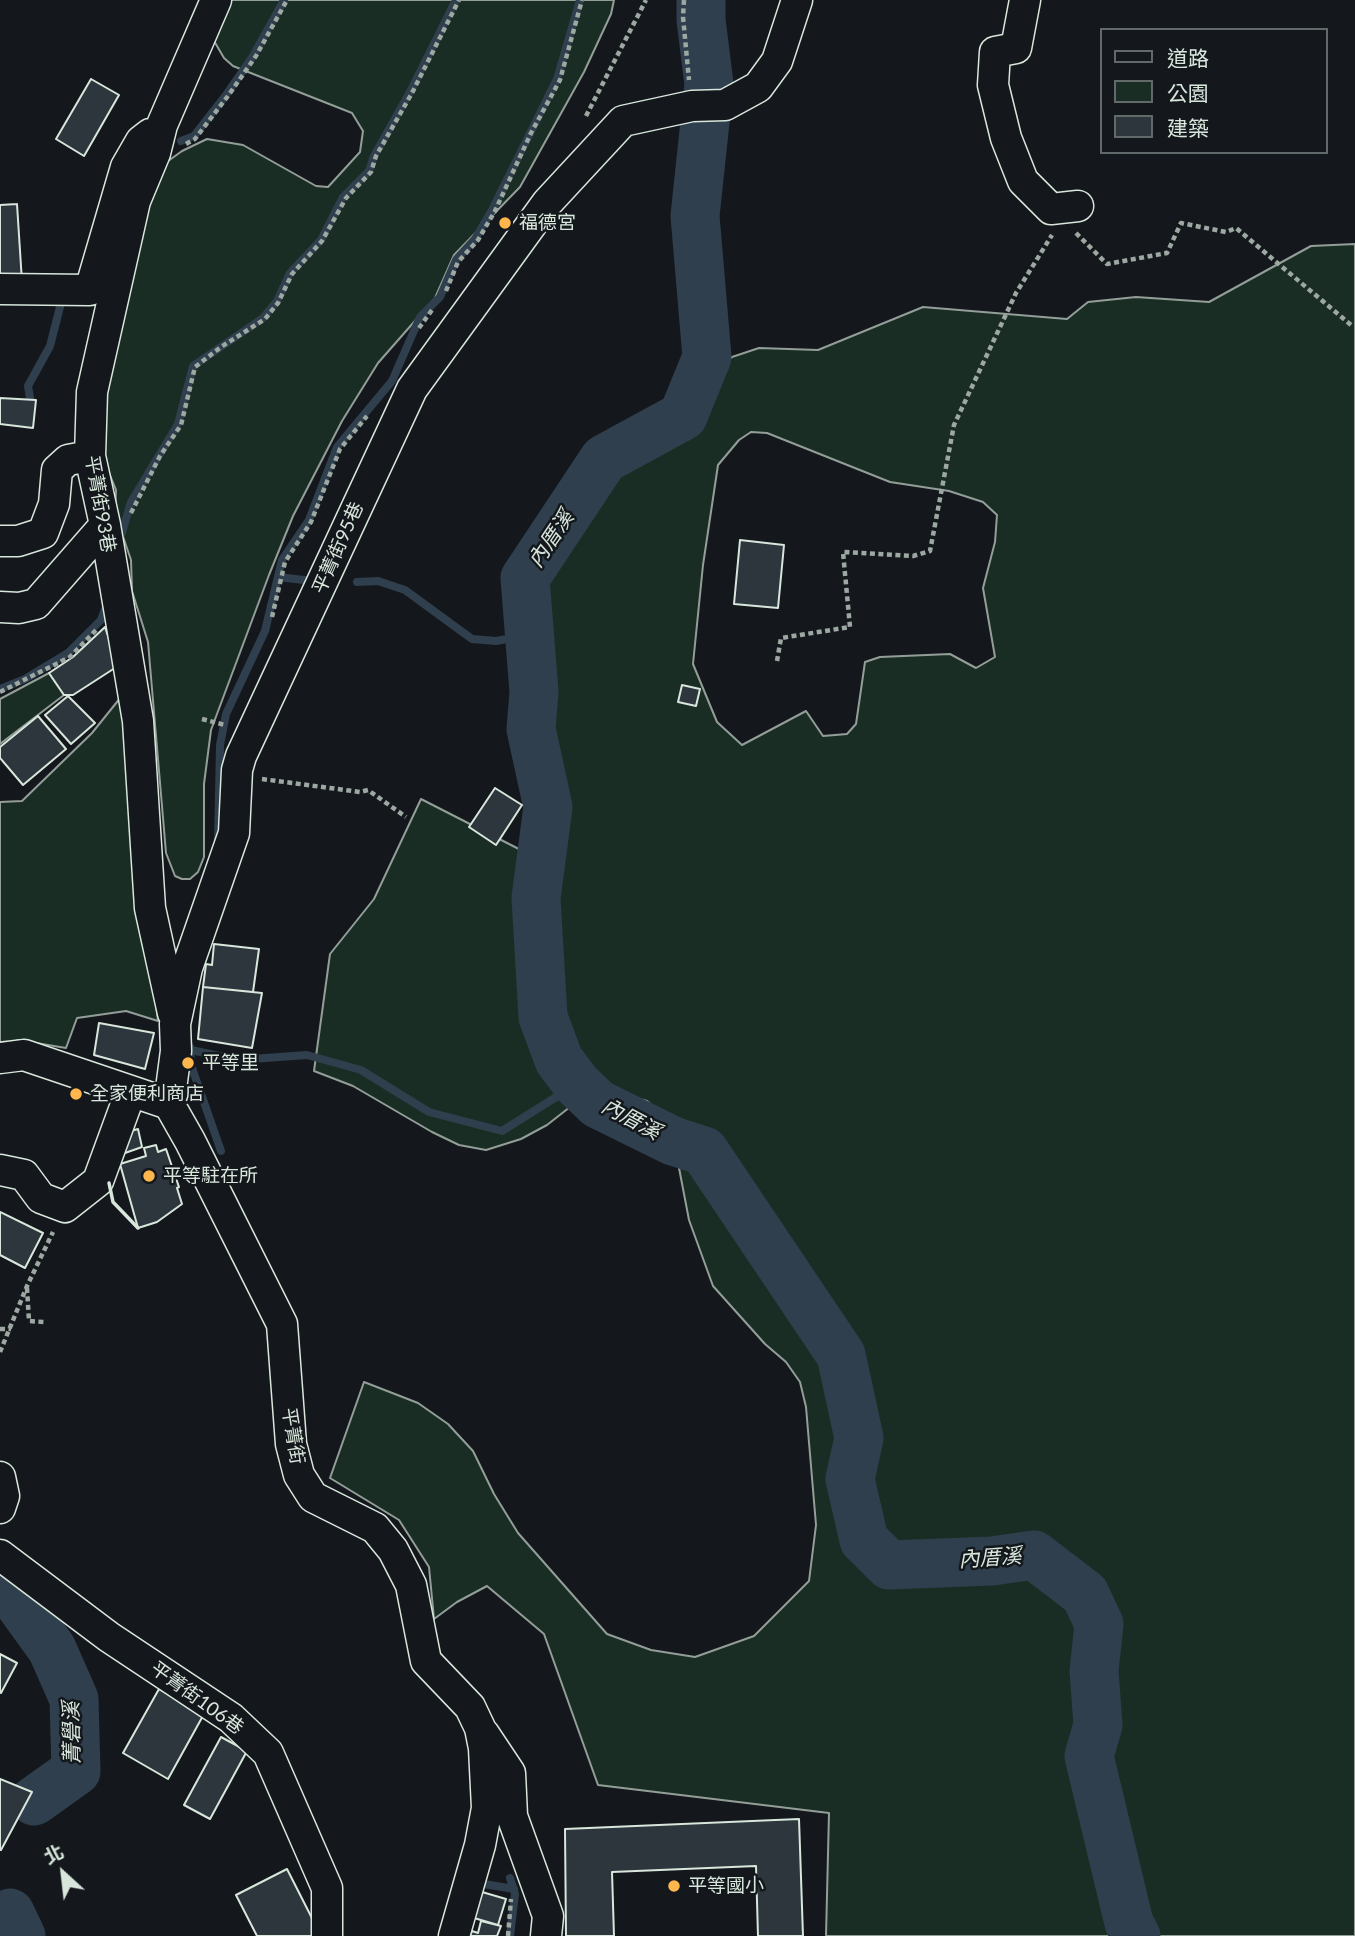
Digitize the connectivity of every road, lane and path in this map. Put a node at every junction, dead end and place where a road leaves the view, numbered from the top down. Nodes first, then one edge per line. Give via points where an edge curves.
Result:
1 (216, 0) edge
2 (287, 0) edge
3 (459, 0) edge
4 (582, 0) edge
5 (646, 0) edge
6 (684, 0) edge
7 (797, 0) edge
8 (1025, 0) edge
9 (692, 106) junction
10 (583, 122) dead end
11 (158, 139) junction
12 (495, 211) dead end
13 (1063, 213) junction
14 (0, 289) edge
15 (1355, 325) edge
16 (90, 456) junction
17 (117, 522) junction
18 (0, 541) edge
19 (0, 607) edge
20 (96, 629) dead end
21 (777, 661) dead end
22 (0, 692) edge
23 (202, 719) dead end
24 (220, 724) dead end
25 (291, 783) dead end
26 (406, 817) dead end
27 (175, 1024) junction
28 (0, 1058) edge
29 (131, 1091) junction
30 (169, 1104) junction
31 (0, 1170) edge
32 (65, 1207) junction
33 (27, 1286) junction
34 (44, 1322) dead end
35 (0, 1329) edge
36 (11, 1329) junction
37 (0, 1352) edge
38 (0, 1476) edge
39 (0, 1508) edge
40 (0, 1555) edge
41 (480, 1728) junction
42 (511, 1893) dead end
43 (327, 1936) edge
44 (454, 1936) edge
45 (508, 1936) edge
46 (546, 1936) edge

1 - 11 street, 平菁街93巷
2 - 11 path via 256,57 195,139 178,147
3 - 17 path via 371,172 346,198 322,241 292,274 265,319 195,367 181,425 133,507
4 - 12 path via 560,80
5 - 10 path
6 - 9 path
7 - 9 street, 平菁街95巷 via 778,61 758,87 726,105
8 - 13 street via 1017,47 995,52 993,85 1023,181
9 - 27 street, 平菁街95巷 via 623,121 547,203 412,389 241,756 234,833 187,968
11 - 14 street via 141,141 126,167 90,290
11 - 16 street, 平菁街93巷 via 135,201 92,392
13 - 15 path via 1107,264 1167,253 1181,223 1226,232 1236,228
13 - 21 path via 1016,293 954,425 930,551 913,556 842,552 850,626 781,638
16 - 17 street, 平菁街93巷
16 - 18 street via 68,460 57,470 54,504 43,533
17 - 19 street via 36,604
17 - 27 street, 平菁街93巷 via 138,721 150,908
20 - 22 path via 70,657
23 - 24 path
25 - 26 path via 368,790
27 - 30 street, 平菁街95巷 via 177,1051
28 - 29 street via 24,1055
29 - 30 street
29 - 32 street via 98,1181
30 - 41 street, 平菁街 via 282,1324 290,1444 299,1475 313,1497 375,1528 393,1550 411,1585 426,1661 470,1707
31 - 32 street via 24,1175 41,1198
32 - 33 path
33 - 34 path via 29,1321
33 - 36 path
35 - 36 path
36 - 37 path
38 - 39 street via 4,1496
40 - 43 street, 平菁街106巷 via 109,1637 231,1718 268,1753 327,1888
41 - 44 street, 平菁街 via 487,1808
41 - 46 street via 510,1773 512,1816 548,1916
42 - 45 path

